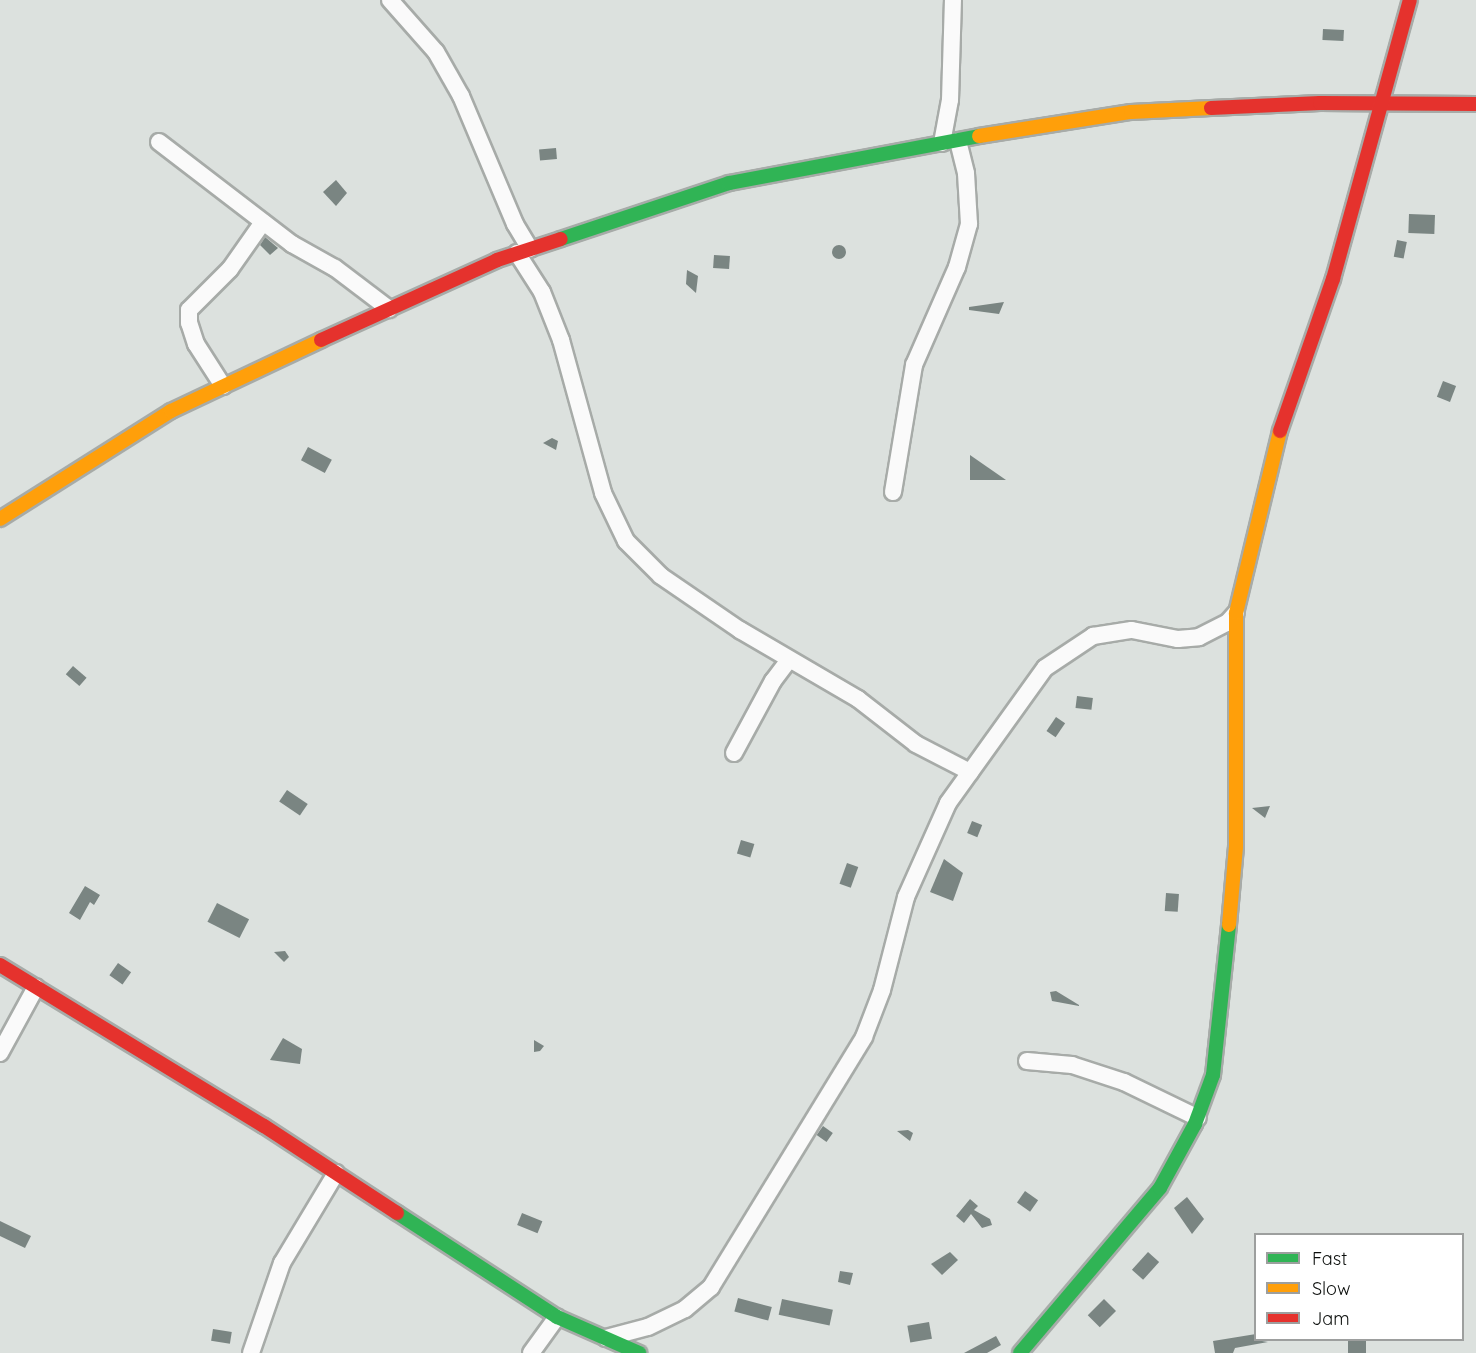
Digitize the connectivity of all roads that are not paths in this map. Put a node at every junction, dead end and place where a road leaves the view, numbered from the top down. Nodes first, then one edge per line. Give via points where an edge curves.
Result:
1 (390, 0) edge
2 (953, 0) edge
3 (1410, 0) edge
4 (1382, 102) junction
5 (1476, 104) edge
6 (159, 142) dead end
7 (950, 142) junction
8 (263, 222) junction
9 (524, 251) junction
10 (389, 309) junction
11 (223, 386) junction
12 (893, 492) dead end
13 (0, 519) edge
14 (1236, 613) junction
15 (789, 660) junction
16 (734, 753) dead end
17 (970, 772) junction
18 (0, 965) edge
19 (36, 987) junction
20 (0, 1053) edge
21 (1027, 1061) dead end
22 (1198, 1118) junction
23 (336, 1173) junction
24 (556, 1317) junction
25 (606, 1338) junction
26 (251, 1353) edge
27 (531, 1353) edge
28 (639, 1353) edge
29 (1020, 1353) edge

1 - 9 street via 436,52 461,96
2 - 7 street
3 - 4 main road
4 - 5 main road
4 - 7 main road via 1131,112
4 - 14 main road via 1333,279 1303,357 1271,461
6 - 8 street
7 - 9 main road via 729,183
7 - 12 street via 966,173 969,224 957,267 914,365
8 - 10 street via 335,268
8 - 11 street via 230,269 189,310 196,344
9 - 10 main road
9 - 15 street via 561,340 603,493 626,541 661,576
10 - 11 main road
11 - 13 main road via 171,411
14 - 17 street via 1227,624 1199,637 1178,639 1132,630 1093,636 1066,651 1045,668
14 - 22 main road via 1235,859 1221,1026 1213,1075
15 - 16 street via 773,681
15 - 17 street via 858,699 916,744
17 - 25 street via 934,831 906,897 882,990 864,1037 711,1287 685,1309 648,1327
18 - 19 main road
19 - 20 street
19 - 23 main road
21 - 22 street via 1072,1065 1124,1082
22 - 29 main road via 1160,1188
23 - 24 main road
23 - 26 street via 282,1263
24 - 25 main road
24 - 27 street
25 - 28 main road

